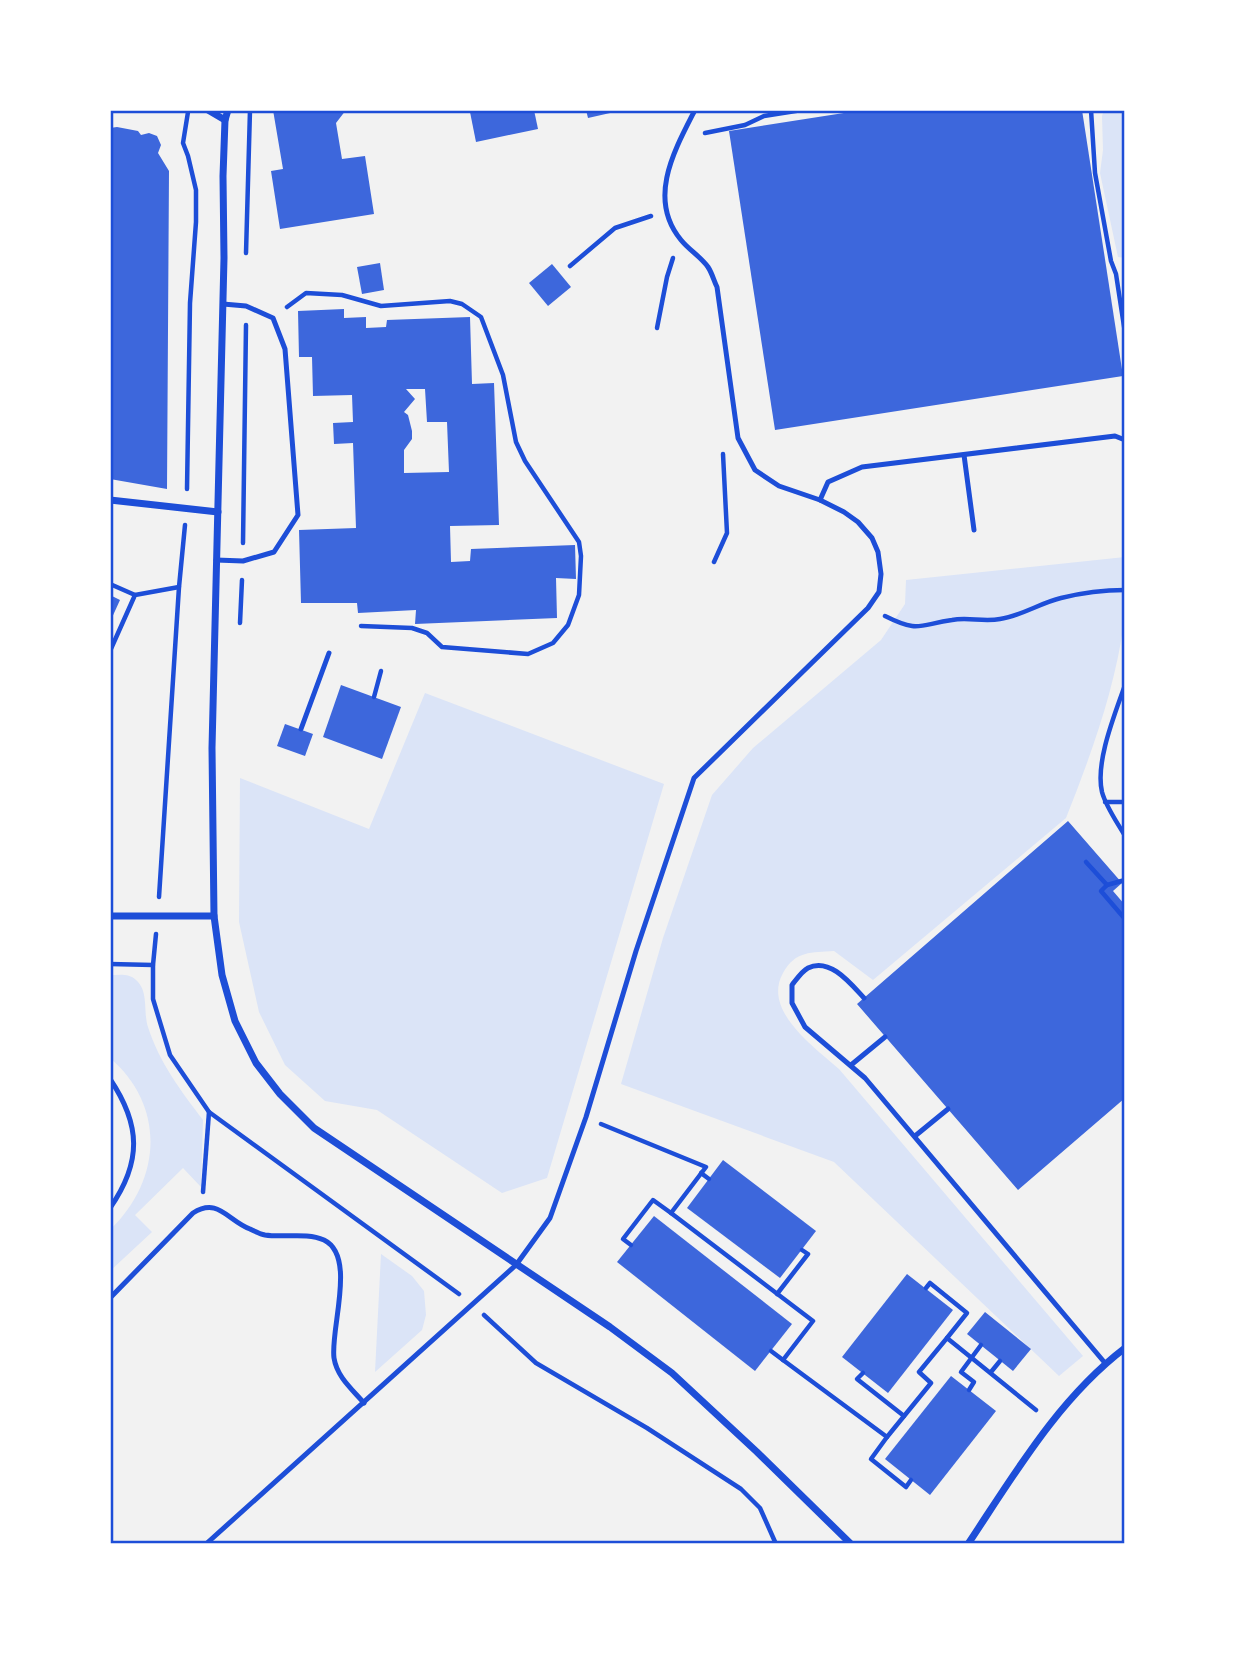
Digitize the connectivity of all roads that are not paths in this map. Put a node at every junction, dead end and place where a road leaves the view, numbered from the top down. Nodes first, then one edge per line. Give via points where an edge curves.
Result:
1 (208, 110) edge
2 (228, 110) edge
3 (695, 110) edge
4 (225, 120) junction
5 (223, 304) junction
6 (1125, 440) edge
7 (964, 455) junction
8 (110, 500) edge
9 (820, 500) junction
10 (218, 512) junction
11 (974, 530) dead end
12 (216, 561) junction
13 (329, 653) dead end
14 (301, 729) dead end
15 (110, 916) edge
16 (214, 916) junction
17 (864, 998) dead end
18 (885, 1037) dead end
19 (851, 1065) junction
20 (110, 1079) edge
21 (948, 1109) dead end
22 (915, 1136) junction
23 (110, 1208) edge
24 (516, 1265) junction
25 (110, 1298) edge
26 (1125, 1348) edge
27 (1105, 1363) junction
28 (364, 1403) junction
29 (206, 1544) edge
30 (851, 1544) edge
31 (968, 1544) edge

1 - 4 street
2 - 4 street
3 - 9 lane via 671,161 664,186 665,211 680,239 709,267 716,287 738,438 755,470 779,486
4 - 5 street
5 - 10 street
5 - 12 lane via 246,306 273,318 285,349 298,515 274,552 243,561
6 - 7 lane via 1115,436
7 - 9 lane via 862,467 828,482
7 - 11 lane
8 - 10 street
9 - 24 lane via 858,522 875,545 881,574 879,592 869,608 694,778 550,1218
10 - 12 street
12 - 16 street
13 - 14 lane
15 - 16 street
16 - 24 street via 222,975 235,1021 256,1063 280,1094 314,1128
17 - 19 lane via 840,974 822,966 807,968 792,985 792,1003 805,1027
18 - 19 lane
19 - 22 lane
20 - 23 lane via 135,1136 122,1190
21 - 22 lane
22 - 27 lane
24 - 28 lane
24 - 30 street via 673,1373
25 - 28 lane via 202,1207 215,1207 264,1235 325,1241 341,1267 334,1358 340,1377
26 - 27 street
27 - 31 street via 1050,1422
28 - 29 lane

